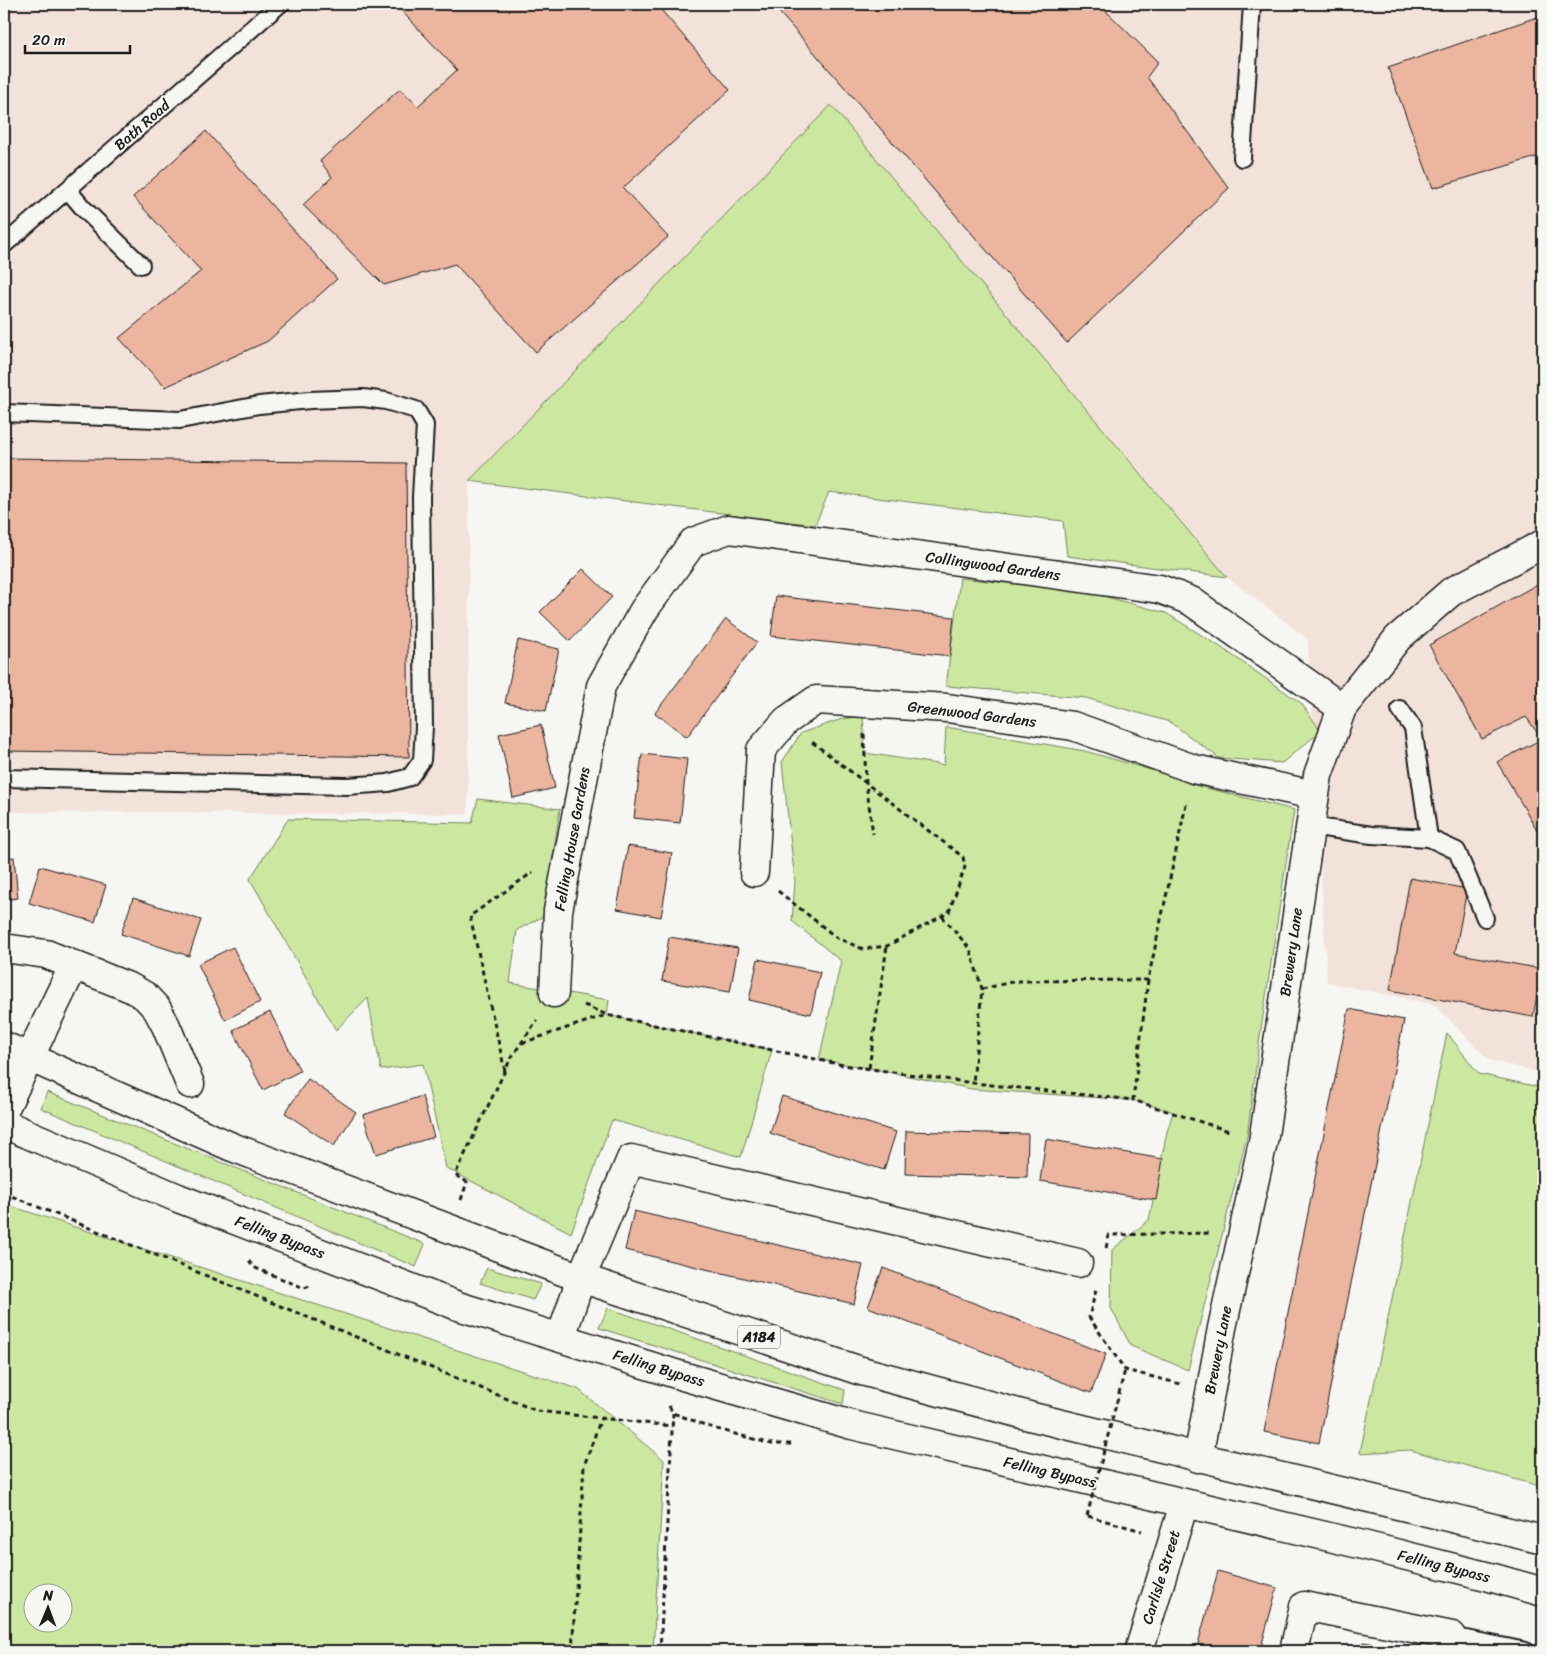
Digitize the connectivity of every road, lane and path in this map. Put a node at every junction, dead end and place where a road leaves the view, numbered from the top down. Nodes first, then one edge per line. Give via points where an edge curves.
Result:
1 (280, 4) edge
2 (1252, 4) edge
3 (1242, 158) dead end
4 (68, 190) junction
5 (4, 245) edge
6 (141, 265) dead end
7 (4, 413) edge
8 (1543, 544) edge
9 (601, 686) joint
10 (862, 704) junction
11 (1342, 708) junction
12 (1400, 710) dead end
13 (786, 722) junction
14 (1194, 769) junction
15 (4, 778) edge
16 (866, 783) junction
17 (1314, 795) junction
18 (1310, 826) junction
19 (874, 834) dead end
20 (1429, 838) junction
21 (570, 846) junction
22 (754, 872) joint
23 (942, 916) junction
24 (1485, 918) dead end
25 (887, 946) junction
26 (4, 948) edge
27 (74, 965) junction
28 (1148, 980) junction
29 (982, 989) junction
30 (554, 993) junction
31 (607, 1015) junction
32 (521, 1043) junction
33 (4, 1046) edge
34 (28, 1058) junction
35 (869, 1068) junction
36 (505, 1070) junction
37 (973, 1083) junction
38 (190, 1084) dead end
39 (1133, 1100) junction
40 (4, 1110) edge
41 (4, 1124) edge
42 (1264, 1142) junction
43 (4, 1193) edge
44 (452, 1229) junction
45 (1243, 1232) junction
46 (1090, 1266) junction
47 (581, 1278) junction
48 (561, 1337) junction
49 (1126, 1370) junction
50 (1210, 1392) junction
51 (673, 1414) dead end
52 (601, 1418) junction
53 (672, 1426) junction
54 (1198, 1458) junction
55 (1184, 1504) junction
56 (1172, 1539) junction
57 (1543, 1540) edge
58 (1543, 1592) edge
59 (1451, 1644) edge
60 (572, 1651) edge
61 (660, 1651) edge
62 (1139, 1651) edge
63 (1294, 1651) edge
64 (1526, 1651) edge

1 - 4 lane, Bath Road
2 - 3 lane
4 - 5 lane, Bath Road
4 - 6 lane
7 - 15 lane via 180,420 259,405 363,398 416,410 425,425 421,497 424,727 422,760 410,777 388,783 347,786
8 - 11 main road, Brewery Lane via 1451,592 1398,638
9 - 11 main road, Collingwood Gardens via 644,610 693,542 729,530 1160,589 1192,601
9 - 21 main road, Felling House Gardens
10 - 13 main road, Greenwood Gardens via 816,700
10 - 14 main road, Greenwood Gardens via 947,708 1073,726
10 - 16 path
11 - 17 main road, Brewery Lane
12 - 20 lane via 1413,728
13 - 16 path
13 - 22 main road, Greenwood Gardens via 761,750
14 - 17 main road, Greenwood Gardens
14 - 28 path
16 - 19 path
16 - 23 path via 963,857 965,867 949,912
17 - 18 main road, Brewery Lane
18 - 20 lane via 1372,835
18 - 42 main road, Brewery Lane
20 - 24 lane via 1457,851
21 - 30 main road, Felling House Gardens via 558,911
21 - 36 path via 470,916
22 - 25 path via 837,938 863,949
23 - 25 path
23 - 29 path via 970,949
25 - 35 path
26 - 27 main road via 46,954
27 - 34 main road
27 - 38 main road via 145,996 166,1026
28 - 29 path via 1016,981
28 - 39 path
29 - 37 path
30 - 31 path
30 - 32 path
31 - 32 path
31 - 35 path
32 - 36 path
33 - 34 main road, A184
34 - 40 main road
34 - 44 main road, A184 via 232,1147
35 - 37 path
36 - 44 path via 455,1175 467,1182
37 - 39 path
39 - 42 path
41 - 48 main road, Felling Bypass via 178,1198 458,1306
42 - 45 main road, Brewery Lane
43 - 52 path via 537,1411
44 - 47 main road, A184
45 - 46 path via 1109,1235
45 - 50 main road, Brewery Lane
46 - 47 main road via 631,1160
46 - 49 path via 1089,1317
47 - 48 main road
47 - 54 main road, A184 via 858,1370
48 - 55 main road, Felling Bypass via 852,1425
49 - 50 path
49 - 56 path, bridge via 1087,1516
50 - 54 main road, Brewery Lane
51 - 53 path
52 - 53 path
52 - 60 path via 584,1466
53 - 61 path
54 - 57 main road, A184
55 - 56 main road, Carlisle Street
55 - 58 main road, Felling Bypass via 1368,1546
56 - 62 main road, Carlisle Street
59 - 63 main road via 1304,1606
59 - 64 lane

